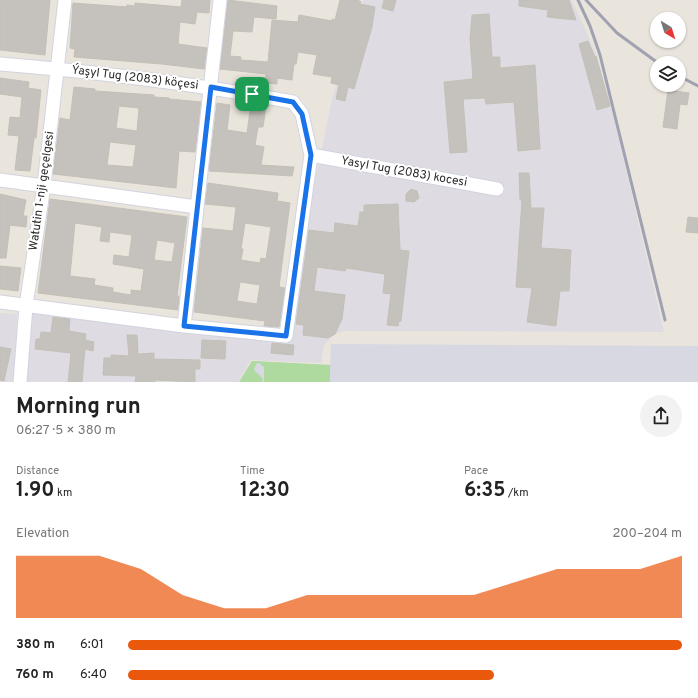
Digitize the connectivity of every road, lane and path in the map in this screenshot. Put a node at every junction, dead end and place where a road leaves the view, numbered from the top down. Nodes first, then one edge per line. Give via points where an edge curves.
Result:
1 (65, 0) edge
2 (220, 0) edge
3 (0, 64) edge
4 (57, 68) junction
5 (211, 87) junction
6 (311, 155) junction
7 (0, 180) edge
8 (44, 185) junction
9 (497, 189) dead end
10 (197, 207) junction
11 (0, 302) edge
12 (26, 306) junction
13 (184, 326) junction
14 (20, 382) edge

1 - 4 street, Watutin 1-nji geçelgesi
2 - 5 street
3 - 4 street, Ýaşyl Tug (2083) köçesi
4 - 5 street, Ýaşyl Tug (2083) köçesi
4 - 8 street, Watutin 1-nji geçelgesi
5 - 6 street, Ýaşyl Tug (2083) köçesi via 293,102 302,114
5 - 10 street
6 - 9 street, Yasyl Tug (2083) kocesi
6 - 13 street via 286,336
7 - 8 street
8 - 10 street
8 - 12 street, Watutin 1-nji geçelgesi
10 - 13 street
11 - 12 street
12 - 13 street
12 - 14 street, Watutin 1-nji geçelgesi

